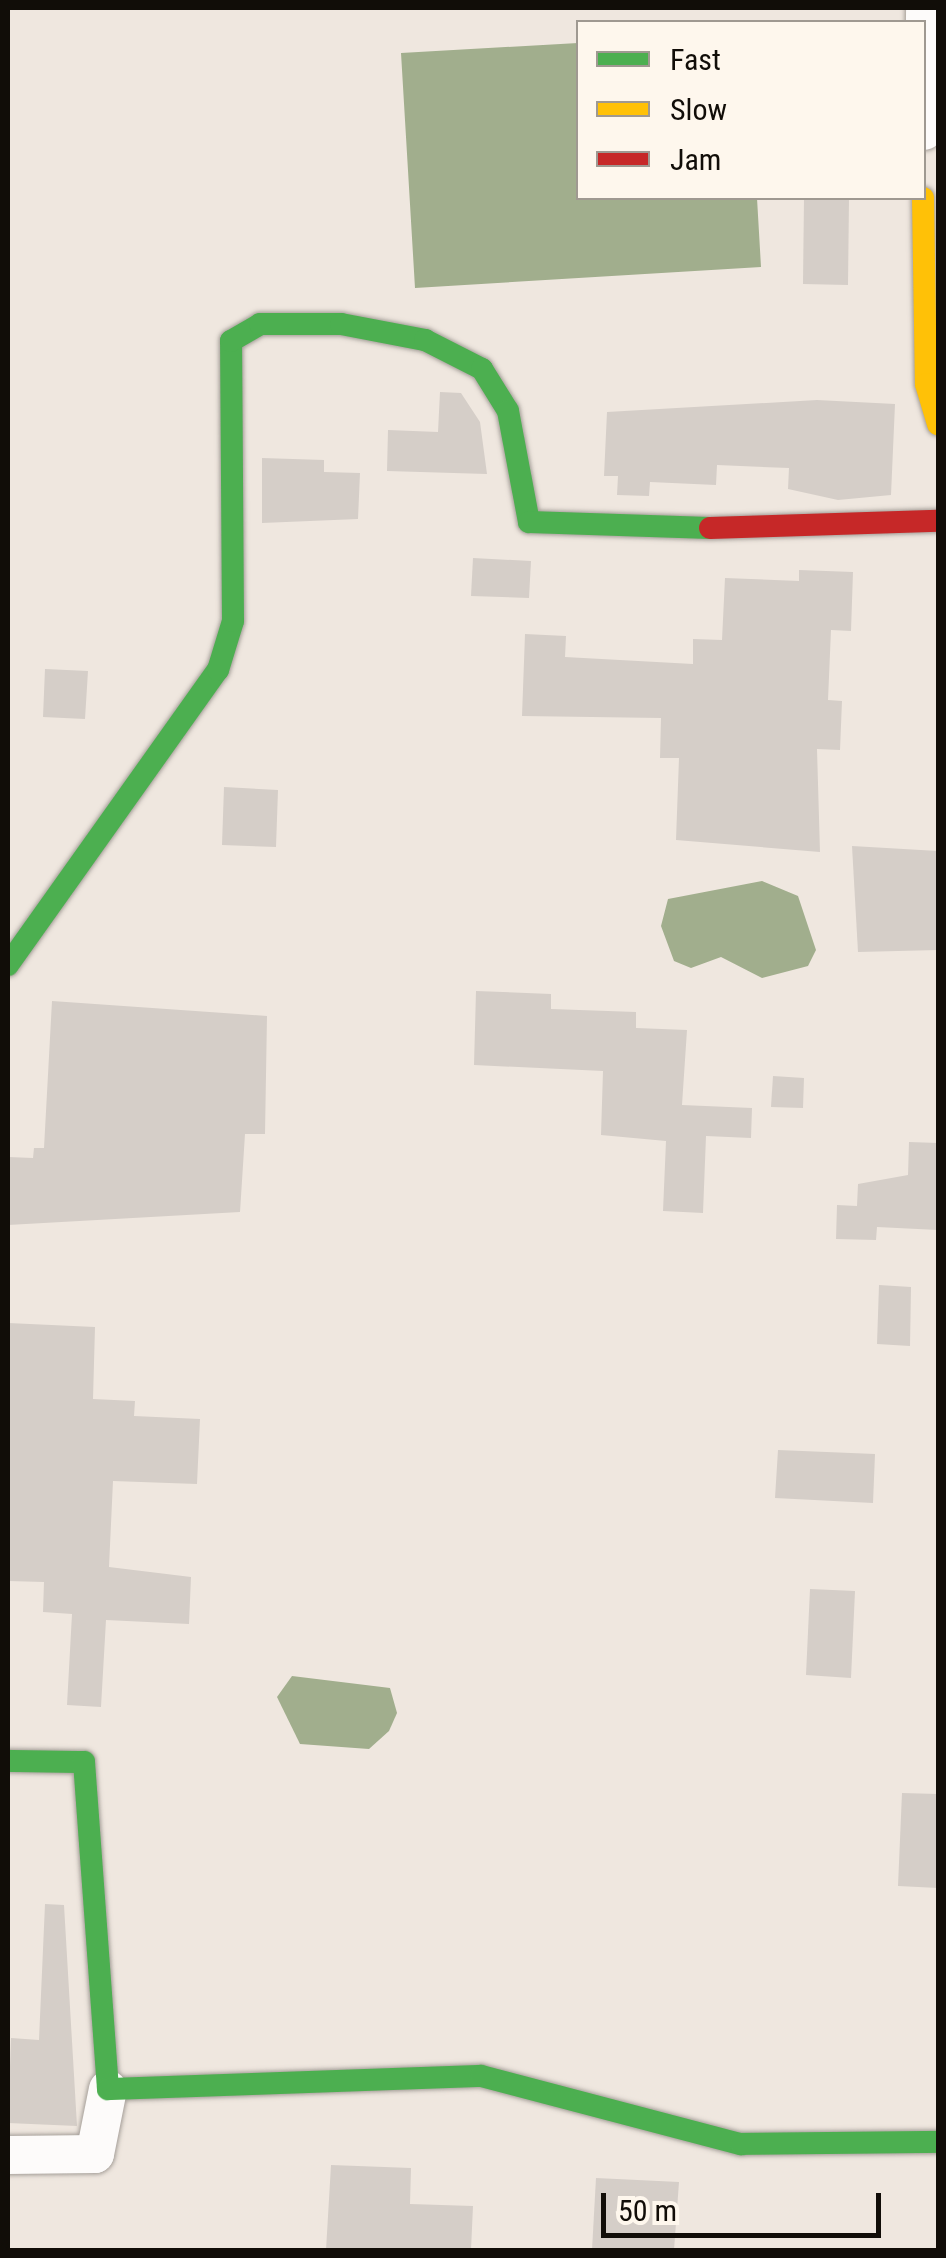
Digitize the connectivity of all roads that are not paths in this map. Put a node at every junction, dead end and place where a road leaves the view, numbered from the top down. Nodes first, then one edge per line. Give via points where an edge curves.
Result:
1 (923, 200) edge
2 (938, 424) edge
3 (938, 521) edge
4 (8, 965) edge
5 (8, 1761) edge
6 (108, 2089) junction
7 (938, 2142) edge
8 (8, 2156) edge

1 - 2 street via 926,384
3 - 4 street via 813,532 529,522 508,411 482,369 425,340 341,324 260,324 231,341 233,621 218,670
5 - 6 street via 84,1762
6 - 7 street via 481,2076 741,2144
6 - 8 street via 96,2154

